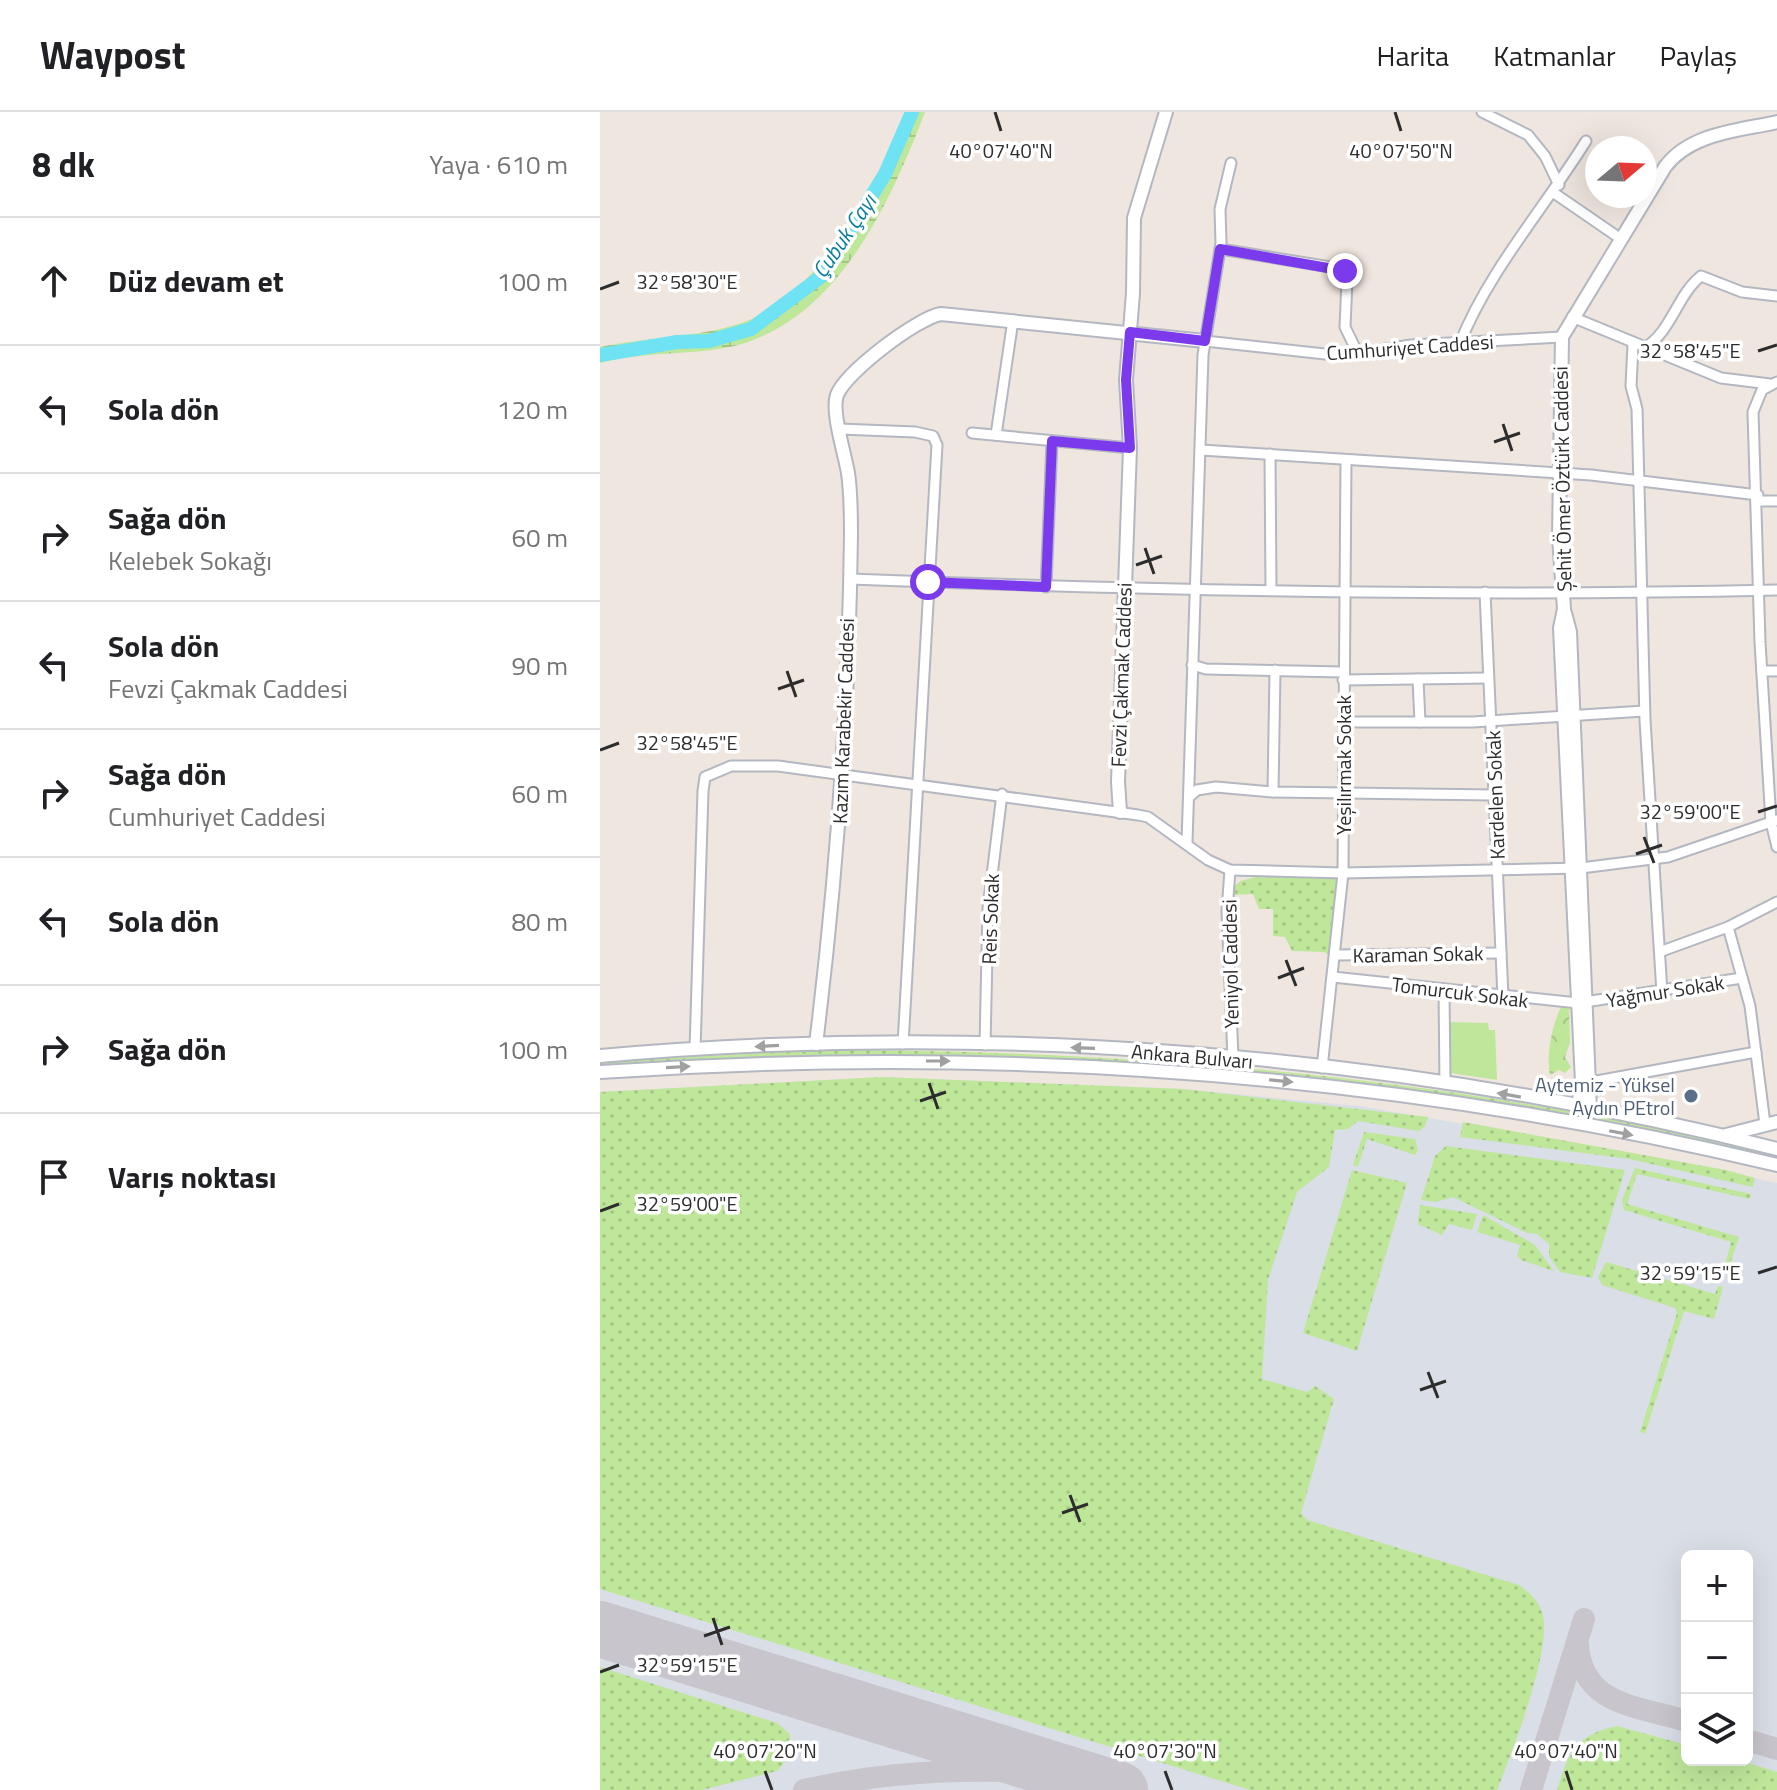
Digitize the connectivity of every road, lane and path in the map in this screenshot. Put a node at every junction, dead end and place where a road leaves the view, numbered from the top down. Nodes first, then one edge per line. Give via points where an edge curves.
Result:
1 (1166, 112) edge
2 (1482, 112) edge
3 (1777, 122) edge
4 (1585, 143) edge
5 (1231, 163) dead end
6 (1556, 189) junction
7 (1621, 239) junction
8 (1220, 249) junction
9 (1777, 296) edge
10 (1572, 317) junction
11 (1013, 320) junction
12 (1130, 332) junction
13 (1562, 337) junction
14 (1205, 341) junction
15 (1460, 343) junction
16 (1633, 344) junction
17 (1644, 348) junction
18 (1358, 354) junction
19 (1774, 383) edge
20 (836, 399) joint
21 (840, 429) junction
22 (972, 433) dead end
23 (996, 435) junction
24 (1052, 441) junction
25 (1130, 448) junction
26 (1201, 450) junction
27 (1270, 454) junction
28 (1346, 461) junction
29 (1559, 474) junction
30 (1637, 482) junction
31 (1758, 498) junction
32 (1777, 501) edge
33 (850, 579) junction
34 (928, 582) junction
35 (1046, 587) junction
36 (1122, 588) junction
37 (1196, 589) junction
38 (1271, 590) junction
39 (1760, 590) junction
40 (1777, 590) edge
41 (1344, 591) junction
42 (1640, 591) junction
43 (1485, 592) junction
44 (1564, 592) junction
45 (1192, 665) junction
46 (1275, 670) junction
47 (1762, 671) junction
48 (1777, 671) edge
49 (1343, 676) junction
50 (1488, 678) junction
51 (1418, 679) junction
52 (1644, 711) junction
53 (1569, 716) junction
54 (1492, 719) junction
55 (1342, 722) junction
56 (1420, 722) junction
57 (844, 774) junction
58 (917, 784) junction
59 (1273, 792) junction
60 (1342, 793) junction
61 (1002, 794) junction
62 (1493, 795) junction
63 (1189, 797) junction
64 (1120, 812) junction
65 (1774, 821) edge
66 (1187, 842) junction
67 (1777, 847) edge
68 (1655, 859) junction
69 (1497, 867) junction
70 (1576, 868) junction
71 (1230, 870) junction
72 (1343, 873) junction
73 (1777, 902) edge
74 (1728, 927) junction
75 (1662, 951) junction
76 (1501, 953) junction
77 (1336, 955) junction
78 (1333, 977) junction
79 (1742, 978) junction
80 (1444, 990) junction
81 (1662, 993) junction
82 (1503, 997) junction
83 (1582, 1003) junction
84 (816, 1044) junction
85 (903, 1044) junction
86 (985, 1045) junction
87 (695, 1050) junction
88 (1756, 1052) junction
89 (600, 1056) edge
90 (1233, 1058) junction
91 (1322, 1068) junction
92 (600, 1072) edge
93 (1591, 1082) junction
94 (1445, 1084) junction
95 (1584, 1108) junction
96 (1771, 1123) edge
97 (1723, 1136) junction
98 (1777, 1149) edge
99 (1777, 1165) edge

1 - 12 street, Fevzi Çakmak Caddesi via 1134,218
2 - 6 street via 1528,135 1545,156
3 - 7 street, Şehit Ömer Öztürk Caddesi via 1710,137 1679,151
4 - 6 street
5 - 8 street via 1220,209
6 - 7 street
6 - 15 street via 1501,264
7 - 10 street, Şehit Ömer Öztürk Caddesi
8 - 14 street
8 - 18 street via 1343,269 1345,327
9 - 17 street via 1742,292 1701,276 1655,341
10 - 13 street, Şehit Ömer Öztürk Caddesi
10 - 16 street
11 - 12 street, Cumhuriyet Caddesi
11 - 20 street, Cumhuriyet Caddesi via 951,314 926,318 851,376
11 - 23 street
12 - 14 street, Cumhuriyet Caddesi
12 - 25 street, Fevzi Çakmak Caddesi
13 - 15 street, Cumhuriyet Caddesi
13 - 29 street, Şehit Ömer Öztürk Caddesi
14 - 18 street, Cumhuriyet Caddesi
14 - 26 street
15 - 18 street, Cumhuriyet Caddesi
16 - 17 street
16 - 30 street
17 - 19 street via 1721,378
19 - 31 street via 1756,397 1753,412
20 - 21 street, Kazım Karabekir Caddesi
21 - 33 street, Kazım Karabekir Caddesi via 850,490
21 - 34 street via 915,432 936,440
22 - 23 street
23 - 24 street
24 - 25 street
24 - 35 street
25 - 36 street, Fevzi Çakmak Caddesi
26 - 27 street
26 - 37 street
27 - 28 street
27 - 38 street
28 - 29 street
28 - 41 street, Yeşilırmak Sokak
29 - 30 street
29 - 44 street, Şehit Ömer Öztürk Caddesi
30 - 31 street
30 - 42 street
31 - 32 street
31 - 39 street
33 - 34 street
33 - 57 street, Kazım Karabekir Caddesi
34 - 35 street
34 - 58 street
35 - 36 street
36 - 37 street
36 - 64 street, Fevzi Çakmak Caddesi
37 - 38 street
37 - 45 street
38 - 41 street
39 - 40 street
39 - 42 street
39 - 47 street
41 - 43 street
41 - 49 street, Yeşilırmak Sokak
42 - 44 street
42 - 52 street
43 - 44 street
43 - 50 street, Kardelen Sokak
44 - 53 street, Şehit Ömer Öztürk Caddesi via 1570,632
45 - 46 street
45 - 63 street
46 - 49 street
46 - 59 street
47 - 48 street
47 - 65 street
49 - 51 street
49 - 55 street, Yeşilırmak Sokak
50 - 51 street
50 - 54 street, Kardelen Sokak
51 - 56 street
52 - 53 street
52 - 68 street
53 - 54 street
53 - 70 street, Şehit Ömer Öztürk Caddesi
54 - 56 street
54 - 62 street, Kardelen Sokak
55 - 56 street
55 - 60 street, Yeşilırmak Sokak
57 - 58 street
57 - 84 street, Kazım Karabekir Caddesi
57 - 87 street via 742,765 705,777
58 - 61 street
58 - 85 street
59 - 60 street
59 - 63 street via 1216,787
60 - 62 street
60 - 72 street, Yeşilırmak Sokak
61 - 64 street
61 - 86 street, Reis Sokak via 988,908
62 - 69 street, Kardelen Sokak
63 - 66 street
64 - 66 street via 1148,817
65 - 67 street
65 - 68 street
66 - 71 street
68 - 70 street
68 - 75 street
69 - 70 street
69 - 72 street
69 - 76 street, Kardelen Sokak
70 - 83 street, Şehit Ömer Öztürk Caddesi
71 - 72 street
71 - 90 street, Yeniyol Caddesi
72 - 77 street, Yeşilırmak Sokak
73 - 74 street
74 - 75 street
74 - 79 street
75 - 81 street
76 - 77 street, Karaman Sokak
76 - 82 street, Kardelen Sokak
77 - 78 street, Yeşilırmak Sokak
78 - 80 street, Tomurcuk Sokak
78 - 91 street, Yeşilırmak Sokak
79 - 81 street, Yağmur Sokak
79 - 88 street
80 - 82 street, Tomurcuk Sokak
80 - 94 street
81 - 83 street, Yağmur Sokak
82 - 83 street, Tomurcuk Sokak
83 - 93 street, Şehit Ömer Öztürk Caddesi
83 - 95 street, Şehit Ömer Öztürk Caddesi
84 - 85 street, Ankara Bulvarı
84 -> 87 street, Ankara Bulvarı
85 - 86 street, Ankara Bulvarı
90 -> 86 street, Ankara Bulvarı
87 - 89 street, Ankara Bulvarı
88 - 93 street
88 - 96 street
90 - 91 street, Ankara Bulvarı
91 - 94 street, Ankara Bulvarı
92 -> 99 street, Ankara Bulvarı via 857,1060 1174,1070 1520,1114
93 - 95 street, Şehit Ömer Öztürk Caddesi
95 -> 94 street, Ankara Bulvarı
95 - 97 street, Ankara Bulvarı
96 - 97 street
97 - 98 street, Ankara Bulvarı

